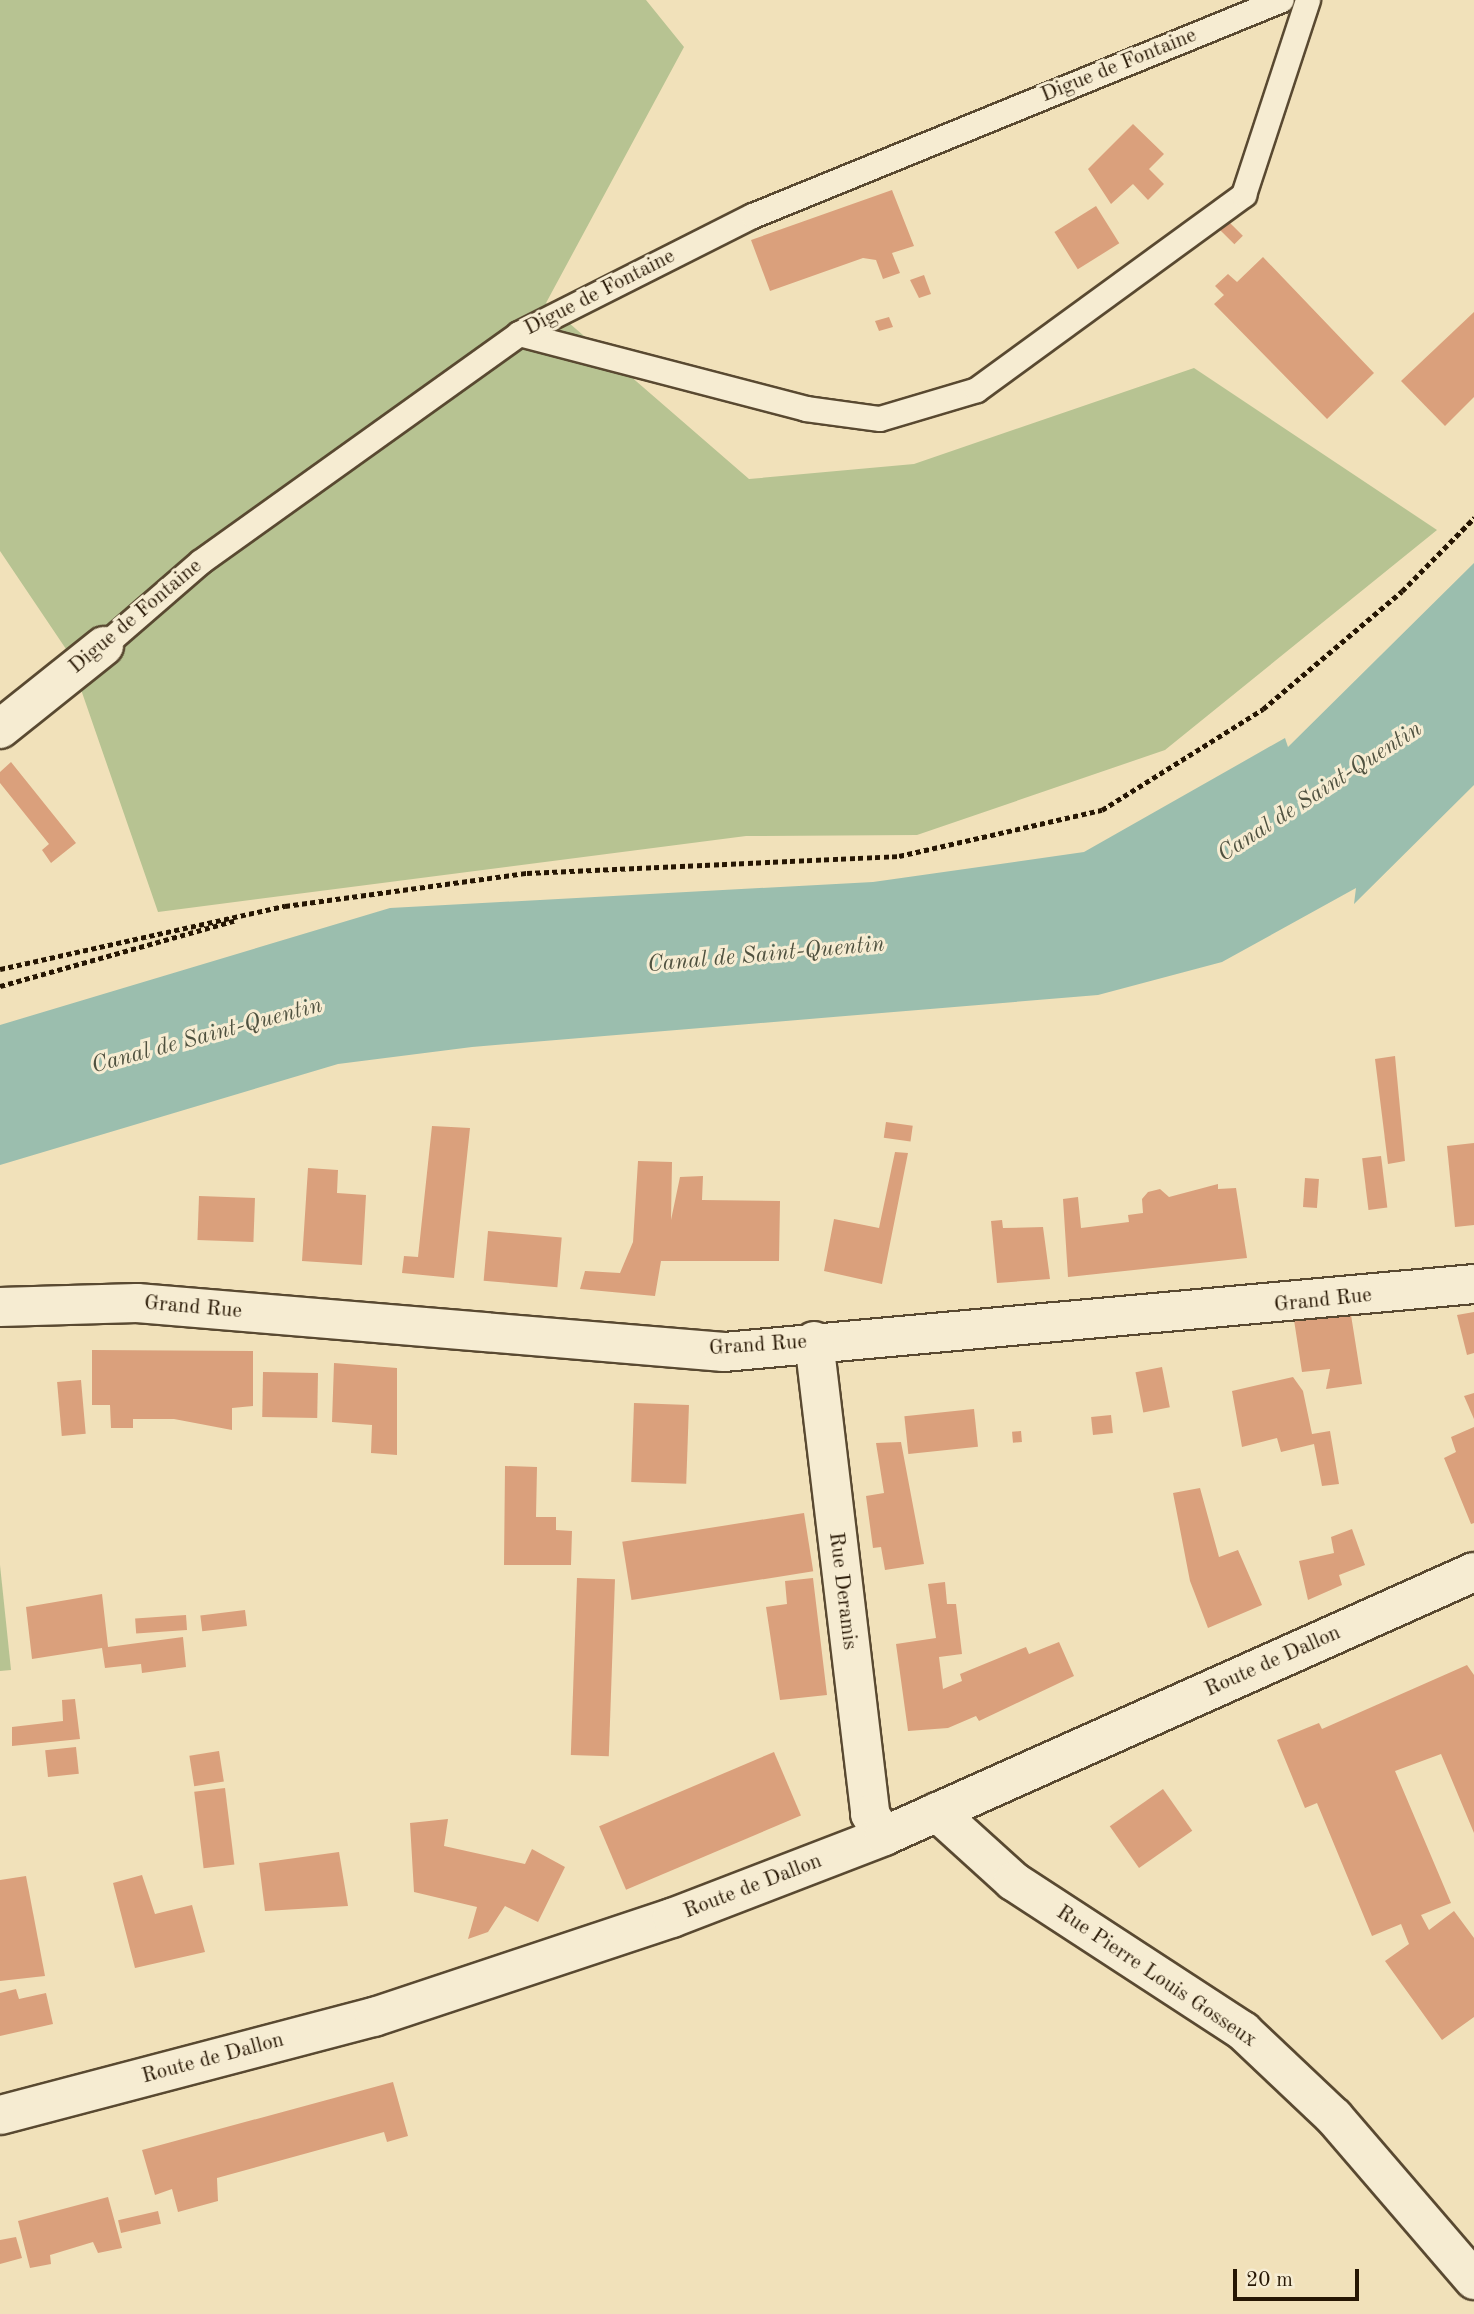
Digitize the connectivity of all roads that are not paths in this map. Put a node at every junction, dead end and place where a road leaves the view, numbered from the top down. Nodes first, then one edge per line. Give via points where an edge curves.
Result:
1 (1282, 0) edge
2 (1308, 0) edge
3 (519, 334) junction
4 (104, 646) joint
5 (0, 729) edge
6 (1474, 1284) edge
7 (0, 1307) edge
8 (814, 1341) junction
9 (1474, 1572) edge
10 (937, 1812) junction
11 (884, 1836) junction
12 (0, 2115) edge
13 (1474, 2280) edge

1 - 3 lane, Digue de Fontaine via 752,216
2 - 3 lane via 1244,195 977,390 880,419 806,409
3 - 4 lane, Digue de Fontaine via 201,562
4 - 5 street, Digue de Fontaine
6 - 8 street, Grand Rue
7 - 8 street, Grand Rue via 137,1303 724,1352
8 - 11 street, Rue Deramis via 870,1814
9 - 10 street, Route de Dallon
10 - 11 street, Route de Dallon
10 - 13 street, Rue Pierre Louis Gosseux via 1013,1881 1243,2031 1334,2117
11 - 12 street, Route de Dallon via 505,1977

